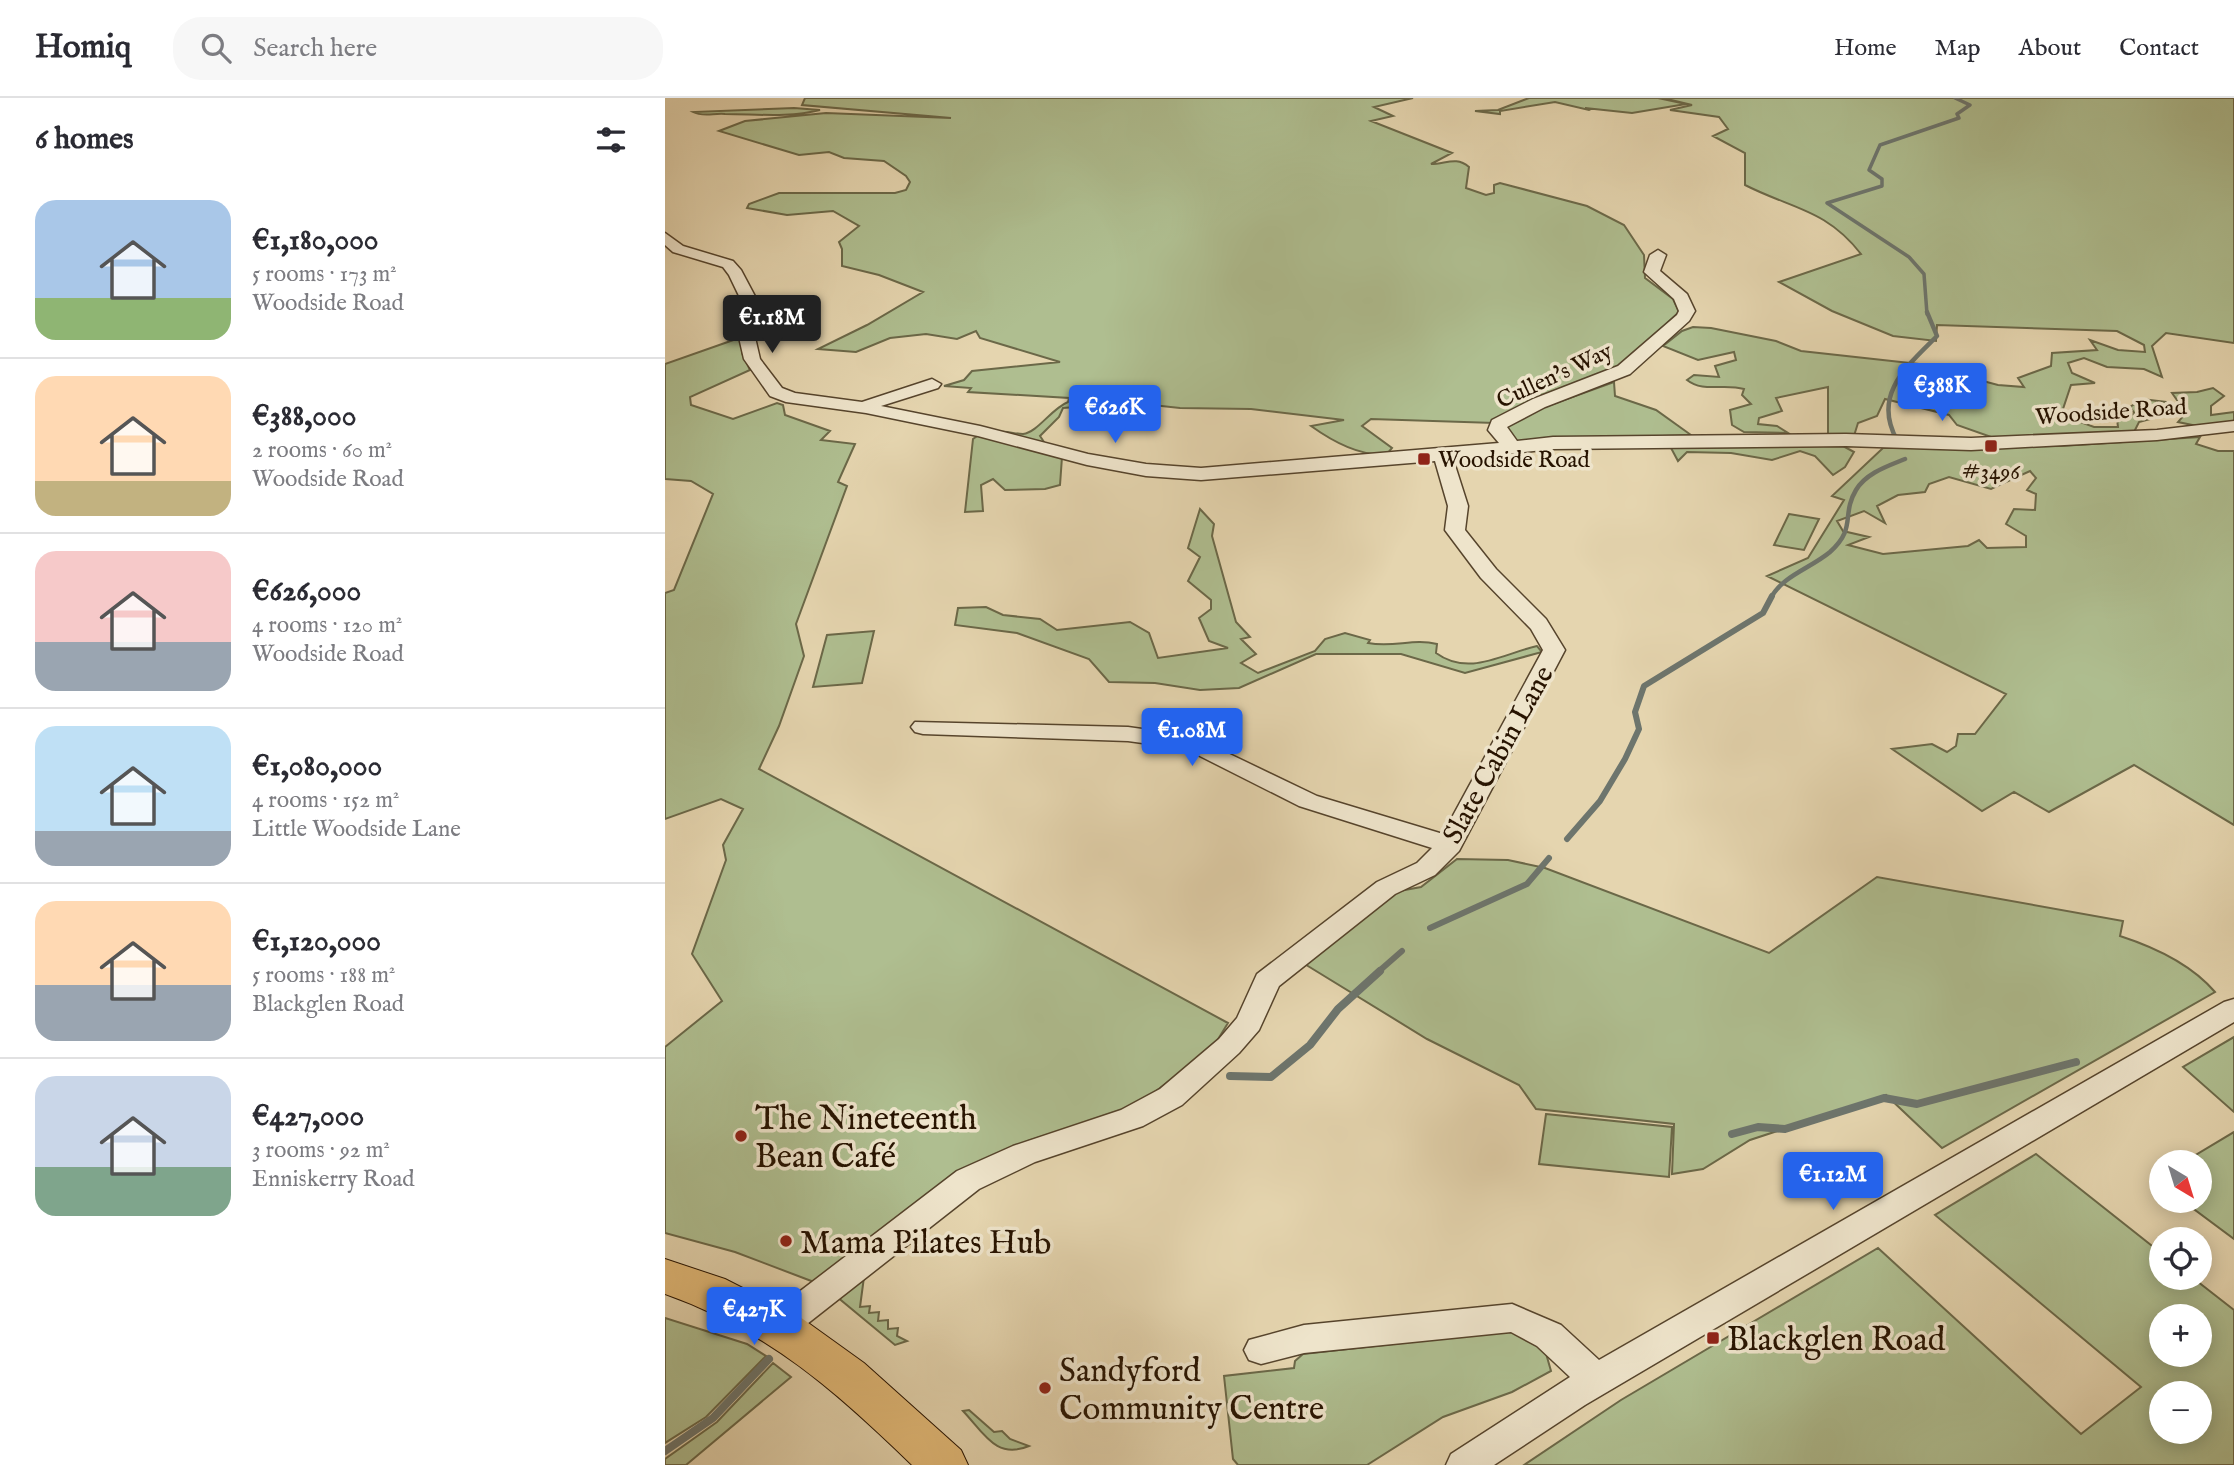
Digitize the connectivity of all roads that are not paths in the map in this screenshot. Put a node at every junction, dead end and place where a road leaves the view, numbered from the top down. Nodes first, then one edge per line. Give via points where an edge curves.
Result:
1 (665, 237) edge
2 (1658, 256) dead end
3 (932, 384) dead end
4 (866, 408) junction
5 (2234, 426) edge
6 (1510, 445) junction
7 (1443, 454) junction
8 (923, 727) dead end
9 (1450, 845) junction
10 (2234, 1009) edge
11 (665, 1276) edge
12 (781, 1325) junction
13 (1261, 1350) dead end
14 (1596, 1381) junction
15 (944, 1465) edge
16 (1464, 1465) edge

1 - 4 street, Woodside Road via 678,249 727,264 736,274 750,302 745,333 752,359 772,389 792,398
2 - 6 street, Cullen's Way via 1652,272 1681,298 1687,311 1683,318 1624,370 1499,424 1497,430
3 - 4 street
4 - 7 street, Woodside Road via 1146,470 1201,474
5 - 6 street, Woodside Road via 2157,435 1971,444 1713,440
6 - 7 street, Woodside Road
7 - 9 street, Slate Cabin Lane via 1455,493 1455,530 1501,587 1539,624 1554,650
8 - 9 street via 1128,734 1192,743 1308,801
9 - 12 street, Slate Cabin Lane via 1426,869 1386,888 1267,981 1249,1023 1183,1088 1132,1118 1024,1154 968,1180
10 - 14 street
11 - 12 main road via 725,1297
12 - 15 main road via 860,1385
13 - 14 street via 1304,1339 1511,1318 1538,1327 1557,1340
14 - 16 street

